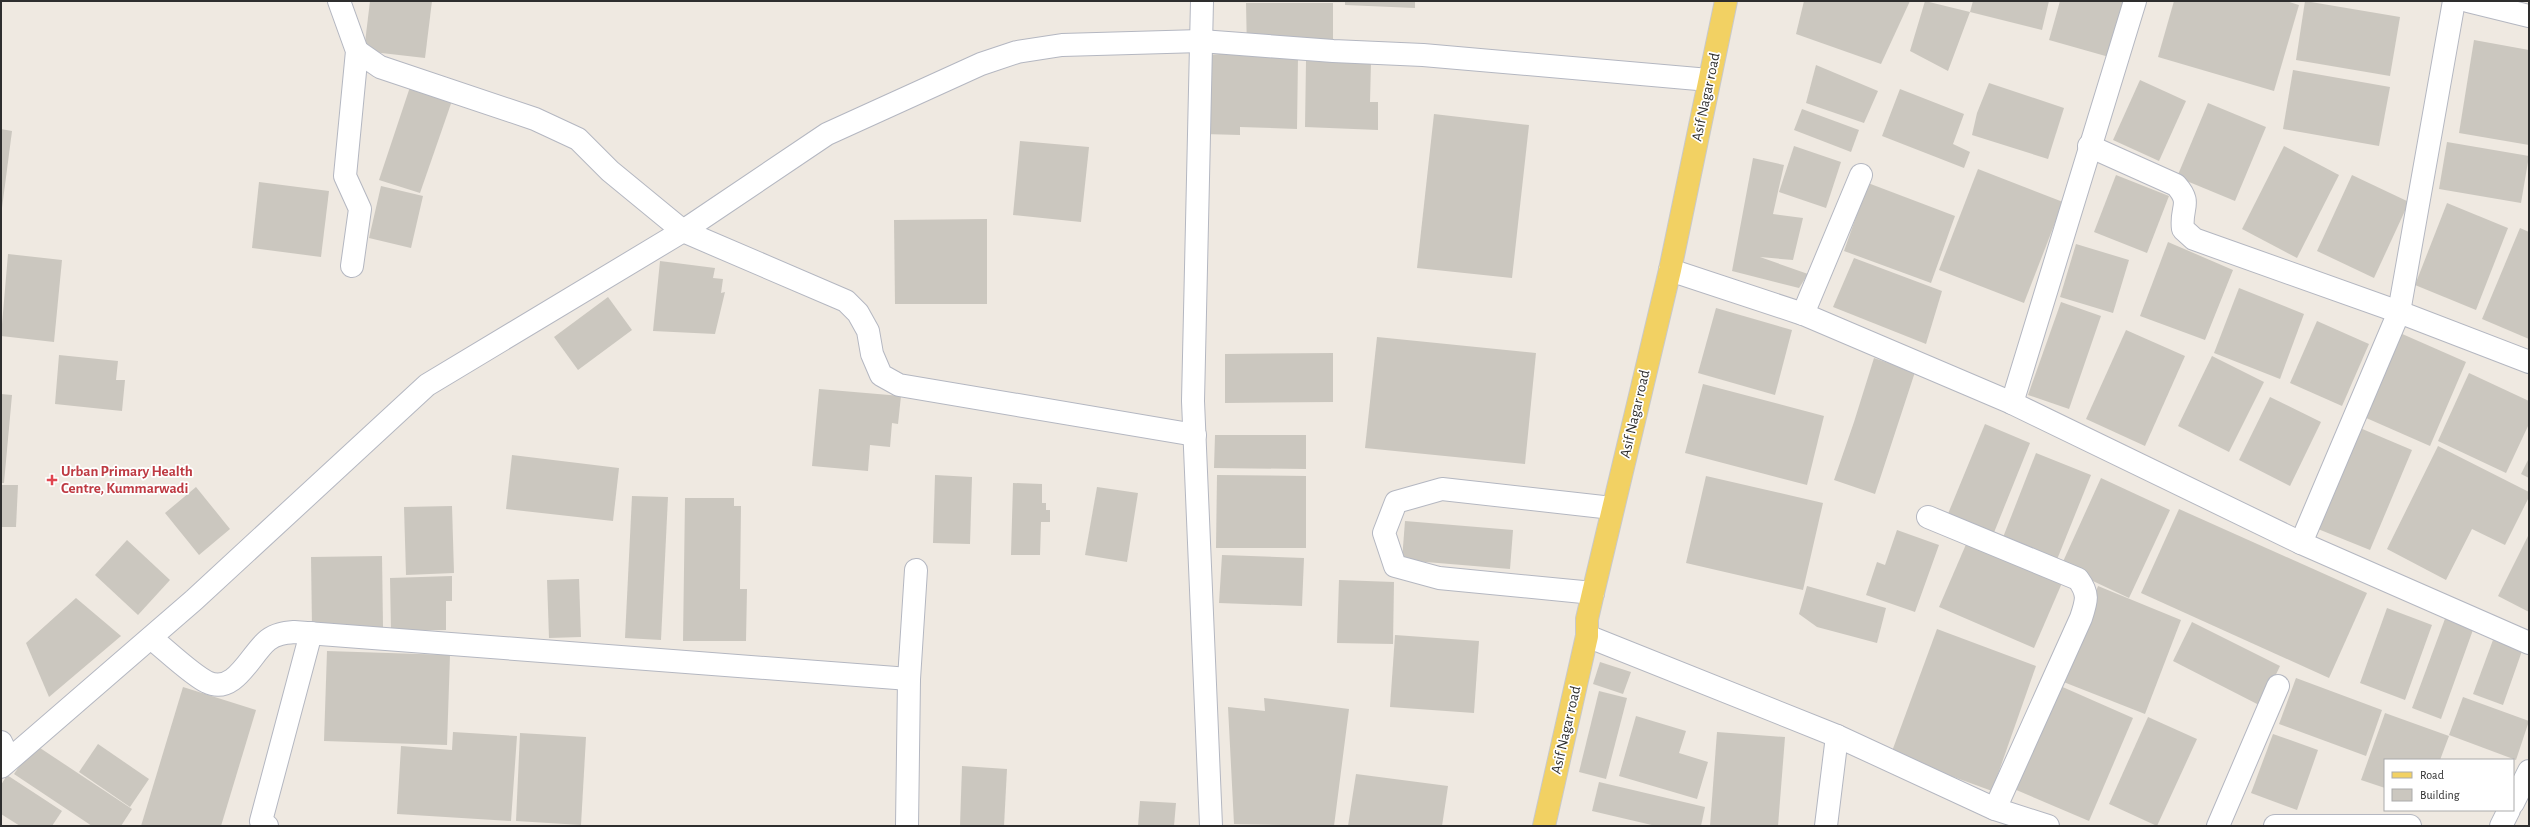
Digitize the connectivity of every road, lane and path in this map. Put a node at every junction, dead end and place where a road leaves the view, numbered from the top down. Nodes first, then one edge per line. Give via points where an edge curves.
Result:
1 (339, 1) edge
2 (1202, 1) edge
3 (1726, 1) edge
4 (2135, 1) edge
5 (2454, 1) edge
6 (2468, 1) edge
7 (2529, 16) edge
8 (1201, 41) junction
9 (357, 51) junction
10 (1710, 80) junction
11 (2089, 146) junction
12 (1861, 175) dead end
13 (683, 231) junction
14 (352, 266) dead end
15 (1670, 270) junction
16 (2399, 312) junction
17 (1804, 314) junction
18 (2529, 362) edge
19 (2012, 403) junction
20 (1195, 435) junction
21 (1612, 508) junction
22 (1928, 517) dead end
23 (2301, 543) junction
24 (916, 570) dead end
25 (1593, 594) junction
26 (311, 633) junction
27 (1587, 636) junction
28 (151, 638) junction
29 (2529, 643) edge
30 (909, 679) junction
31 (2278, 686) dead end
32 (1837, 736) junction
33 (4, 756) edge
34 (2529, 771) edge
35 (2514, 801) edge
36 (1995, 809) junction
37 (2508, 811) edge
38 (267, 826) edge
39 (907, 826) edge
40 (1211, 826) edge
41 (1544, 826) edge
42 (1826, 826) edge
43 (2048, 826) edge
44 (2218, 826) edge
45 (2283, 826) edge
46 (2410, 826) edge
47 (2501, 826) edge

1 - 9 street
2 - 8 street
3 - 10 main road, Asif Nagar road
4 - 11 street
5 - 16 street
6 - 7 street
8 - 10 street via 1423,55
8 - 13 street via 1062,45 1017,52 981,64 827,134
8 - 20 street via 1193,401
9 - 13 street via 380,67 535,118 578,139 610,171
9 - 14 street via 345,176 360,209
10 - 15 main road, Asif Nagar road
11 - 16 street via 2176,185 2184,194 2186,206 2181,216 2183,229 2194,239
11 - 19 street
12 - 17 street
13 - 20 street via 846,301 858,313 868,331 872,354 881,375 899,385
13 - 28 street via 427,385
15 - 17 street
15 - 21 main road, Asif Nagar road
16 - 18 street
16 - 23 street
17 - 19 street
19 - 23 street
20 - 40 street
21 - 25 main road, Asif Nagar road
21 - 25 street via 1442,489 1396,502 1384,533 1396,566 1439,578
22 - 36 street via 2078,579 2086,589 2086,602 2081,618
23 - 29 street
24 - 30 street
25 - 27 main road, Asif Nagar road via 1587,619
26 - 28 street via 277,635 267,641 237,676 221,684 207,682
26 - 30 street
26 - 38 street via 261,821
27 - 32 street
27 - 41 main road, Asif Nagar road
28 - 33 street
30 - 39 street
31 - 44 street
32 - 36 street
32 - 42 street
34 - 35 street
36 - 43 street
37 - 47 street
45 - 46 street

